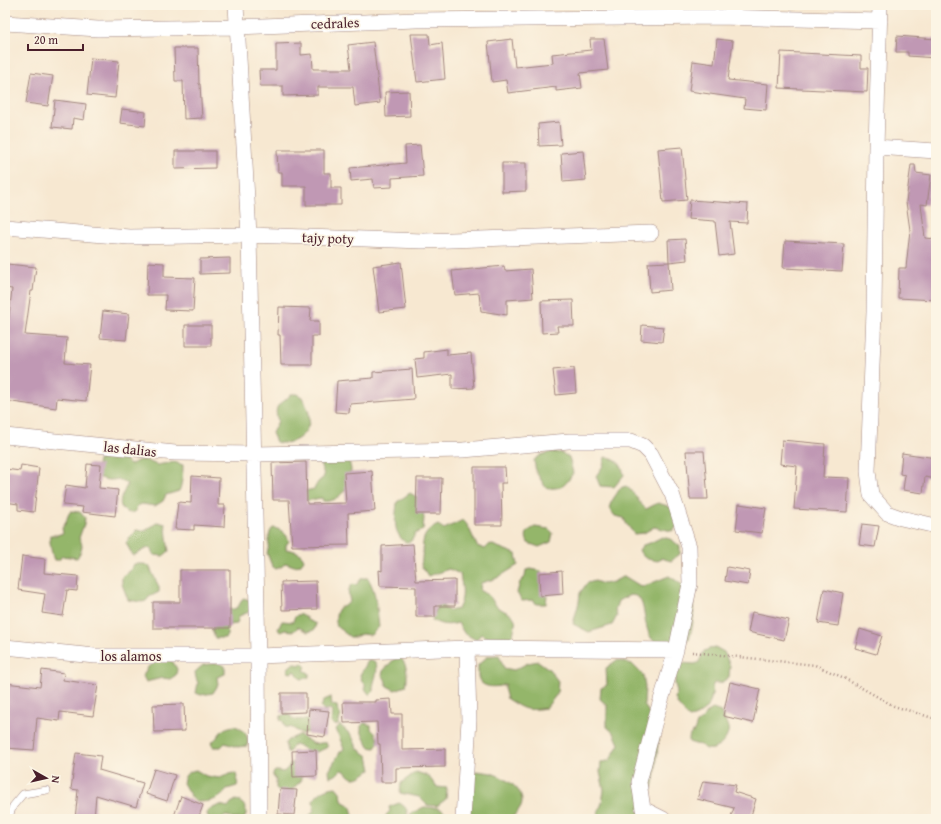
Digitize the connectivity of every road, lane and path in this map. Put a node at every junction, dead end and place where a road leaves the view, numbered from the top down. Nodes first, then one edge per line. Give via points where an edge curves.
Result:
1 (236, 5) edge
2 (880, 5) edge
3 (880, 21) junction
4 (5, 23) edge
5 (237, 28) junction
6 (876, 147) junction
7 (936, 151) edge
8 (5, 226) edge
9 (651, 233) dead end
10 (249, 235) junction
11 (5, 436) edge
12 (255, 454) junction
13 (936, 526) edge
14 (5, 647) edge
15 (467, 648) junction
16 (676, 650) junction
17 (258, 656) junction
18 (936, 719) edge
19 (47, 790) dead end
20 (8, 819) edge
21 (259, 819) edge
22 (463, 819) edge
23 (662, 819) edge

1 - 5 street
2 - 3 street
3 - 5 street, cedrales via 702,17 416,20
3 - 6 street
4 - 5 street, cedrales via 98,29
5 - 10 street
6 - 7 street
6 - 13 street via 874,312 868,471 871,495 887,513
8 - 10 street, tajy poty via 129,237
9 - 10 street, tajy poty via 423,241
10 - 12 street
11 - 12 street, las dalias via 175,453
12 - 16 street, las dalias via 463,450 569,441 631,441 643,446 651,454 672,494 689,547 690,584
12 - 17 street
14 - 17 street, los alamos via 95,656
15 - 16 street, los alamos
15 - 17 street, los alamos
15 - 22 street via 469,720
16 - 18 path via 815,665 894,706
16 - 23 street, las dalias via 639,782 643,809
17 - 21 street
19 - 20 lane via 23,794 13,806

